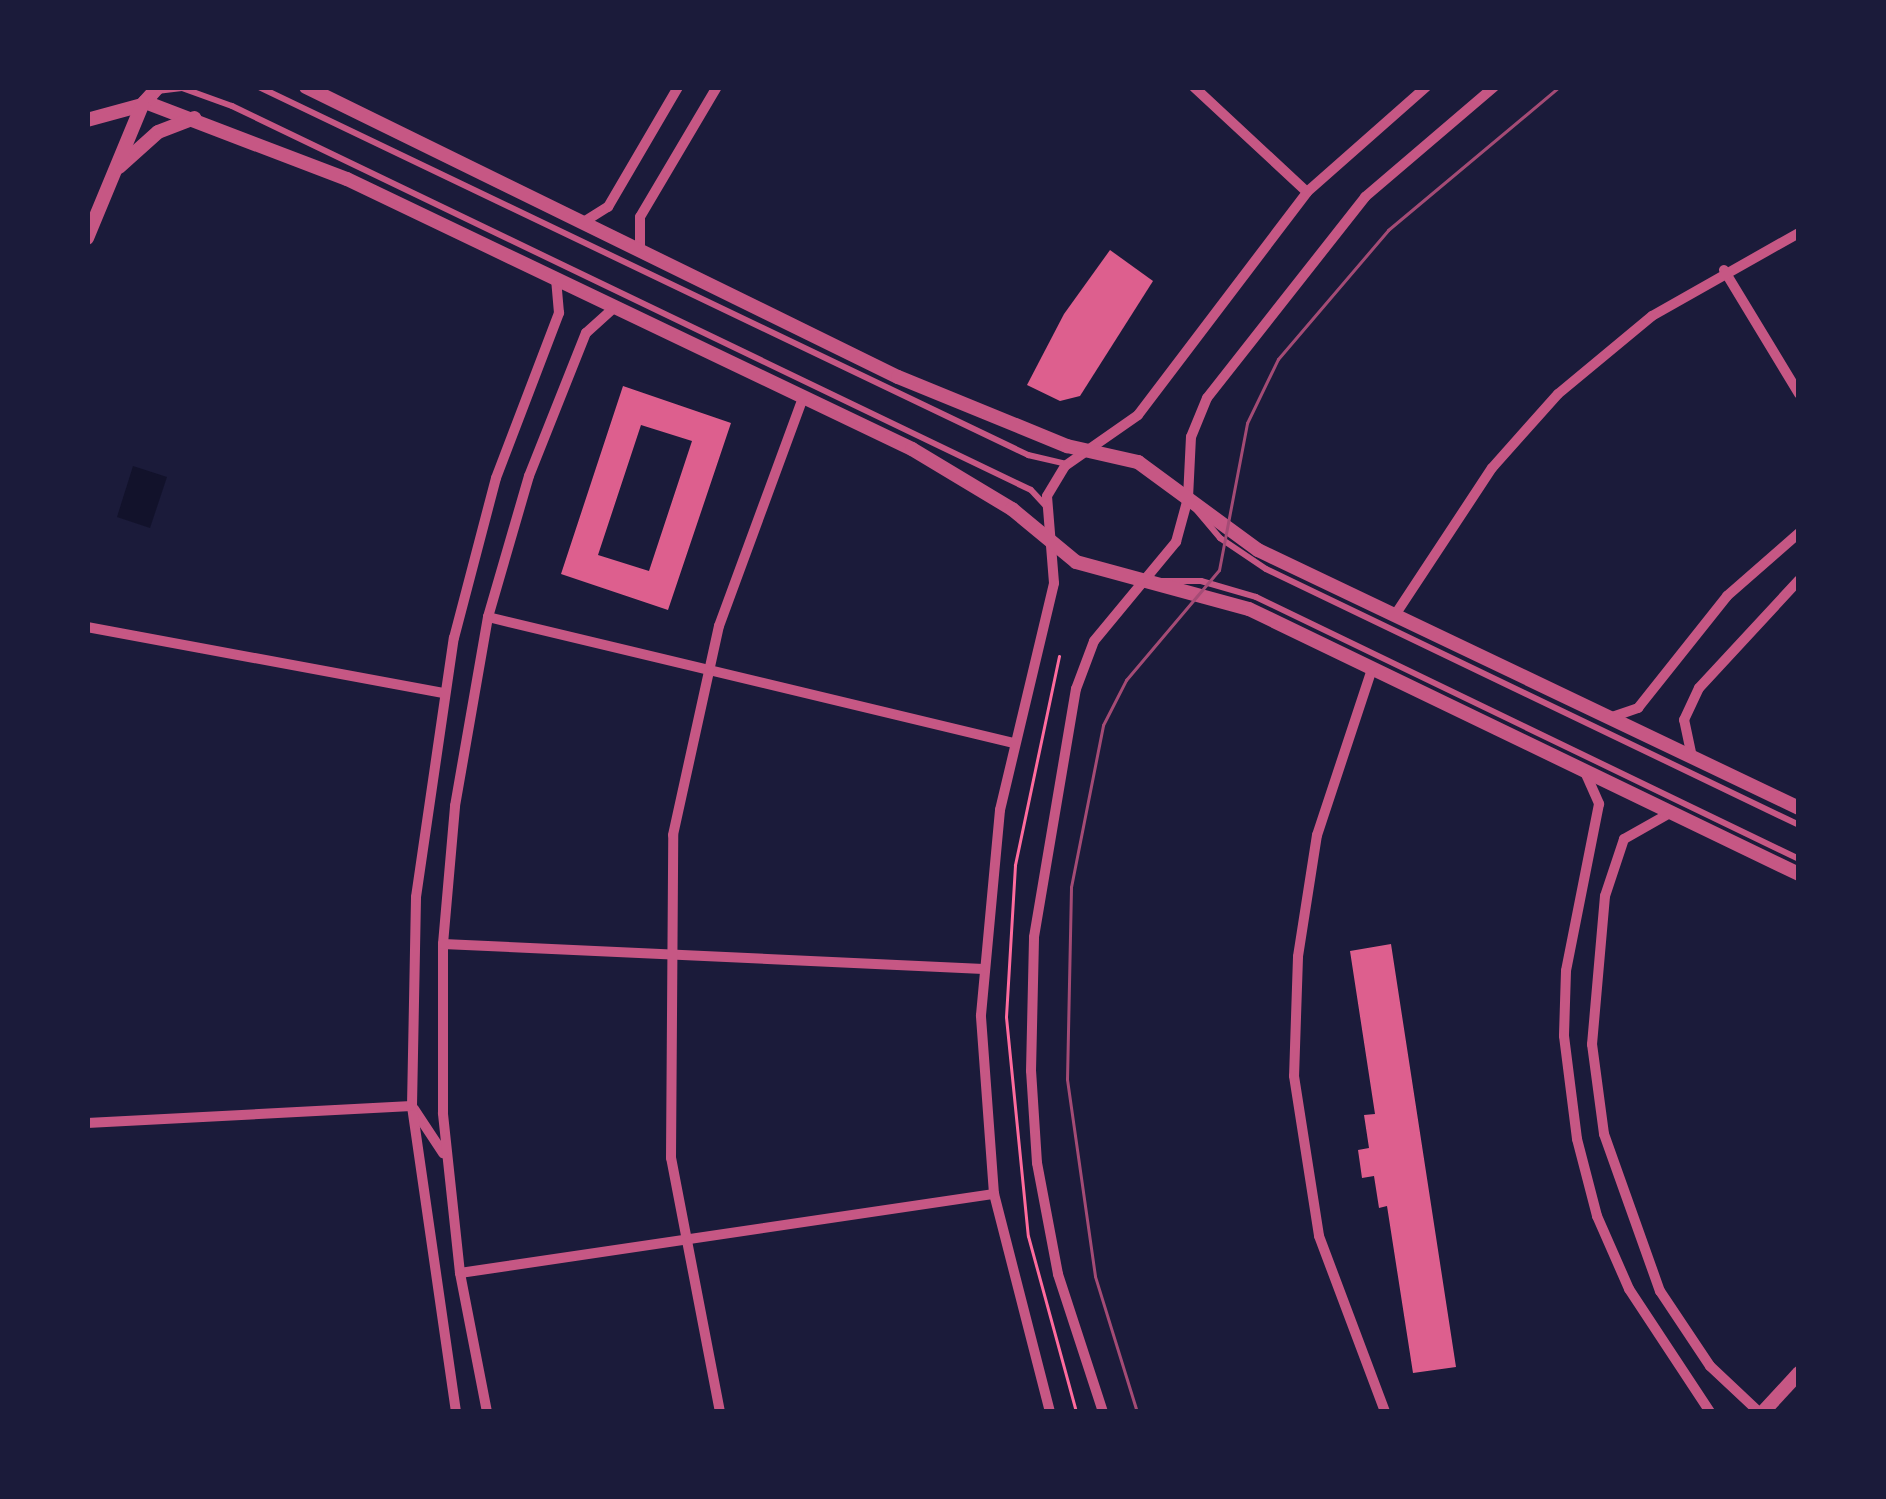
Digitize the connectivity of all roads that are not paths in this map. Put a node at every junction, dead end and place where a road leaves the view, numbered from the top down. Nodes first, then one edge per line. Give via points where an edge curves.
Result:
1 (259, 87) edge
2 (306, 87) edge
3 (677, 87) edge
4 (717, 87) edge
5 (1194, 87) edge
6 (1426, 87) edge
7 (1494, 87) edge
8 (150, 96) edge
9 (203, 119) junction
10 (87, 120) edge
11 (116, 171) junction
12 (1307, 192) junction
13 (575, 223) junction
14 (1799, 233) edge
15 (87, 238) edge
16 (641, 254) junction
17 (1724, 270) junction
18 (556, 278) junction
19 (615, 307) junction
20 (1799, 394) edge
21 (803, 398) junction
22 (1094, 451) junction
23 (1070, 463) junction
24 (1188, 498) junction
25 (1045, 505) junction
26 (1799, 533) edge
27 (1046, 541) junction
28 (1799, 580) edge
29 (1144, 584) junction
30 (1395, 615) junction
31 (488, 617) junction
32 (87, 627) edge
33 (1372, 669) junction
34 (706, 670) junction
35 (442, 693) junction
36 (1610, 717) junction
37 (1014, 743) junction
38 (1692, 757) junction
39 (1585, 772) junction
40 (1799, 808) edge
41 (1670, 813) junction
42 (1799, 825) edge
43 (1799, 859) edge
44 (1799, 874) edge
45 (443, 944) junction
46 (668, 953) junction
47 (983, 969) junction
48 (412, 1106) junction
49 (87, 1123) edge
50 (446, 1157) junction
51 (994, 1194) junction
52 (681, 1239) junction
53 (460, 1273) junction
54 (1799, 1373) edge
55 (456, 1412) edge
56 (487, 1412) edge
57 (720, 1412) edge
58 (1050, 1412) edge
59 (1103, 1412) edge
60 (1384, 1412) edge
61 (1710, 1412) edge
62 (1761, 1412) edge

1 - 23 lane via 1028,455
2 - 13 street
3 - 13 street via 608,207
4 - 16 street via 640,217
5 - 12 street
6 - 12 street
7 - 24 street via 1370,191 1311,257 1208,398 1191,436
8 - 9 street
8 - 10 street
8 - 11 street
8 - 25 lane via 182,88 232,106 1031,490
9 - 11 street via 173,123
9 - 18 street
11 - 15 street
12 - 22 street via 1138,415
13 - 16 street
14 - 17 street
16 - 22 street via 913,383
17 - 20 street
17 - 30 street via 1652,316 1558,394 1479,487
18 - 19 street
18 - 35 street via 559,313 496,478
19 - 21 street
19 - 31 street via 594,322 575,358
21 - 27 street via 1012,508
21 - 34 street via 777,452
22 - 23 street
22 - 24 street via 1138,462
23 - 25 street
24 - 29 street via 1170,554
24 - 30 street via 1244,543
24 - 42 lane via 1204,524 1265,569
25 - 27 street
26 - 36 street via 1727,596 1638,708
27 - 29 street via 1095,571
27 - 37 street via 1051,608
28 - 38 street via 1699,688 1684,720
29 - 33 street via 1236,604
29 - 43 lane via 1193,580 1256,597
29 - 59 street via 1083,664 1058,760 1034,938 1037,1163 1058,1274
30 - 36 street
31 - 34 street
31 - 45 street via 455,806
32 - 35 street
33 - 39 street
33 - 60 street via 1317,835 1298,957 1294,1076 1319,1236
34 - 37 street
34 - 46 street via 673,835
35 - 48 street via 416,897
36 - 38 street
37 - 47 street
38 - 40 street
39 - 41 street
39 - 61 street via 1599,804 1566,971 1577,1139 1597,1216 1629,1288
41 - 44 street
41 - 62 street via 1624,838 1605,896 1592,1044 1604,1134 1660,1291 1709,1366
45 - 46 street
45 - 50 street
46 - 47 street
46 - 52 street via 669,1113
47 - 51 street
48 - 49 street
48 - 50 street
48 - 55 street
50 - 53 street
51 - 52 street
51 - 58 street
52 - 53 street
52 - 57 street
53 - 56 street
54 - 62 street

